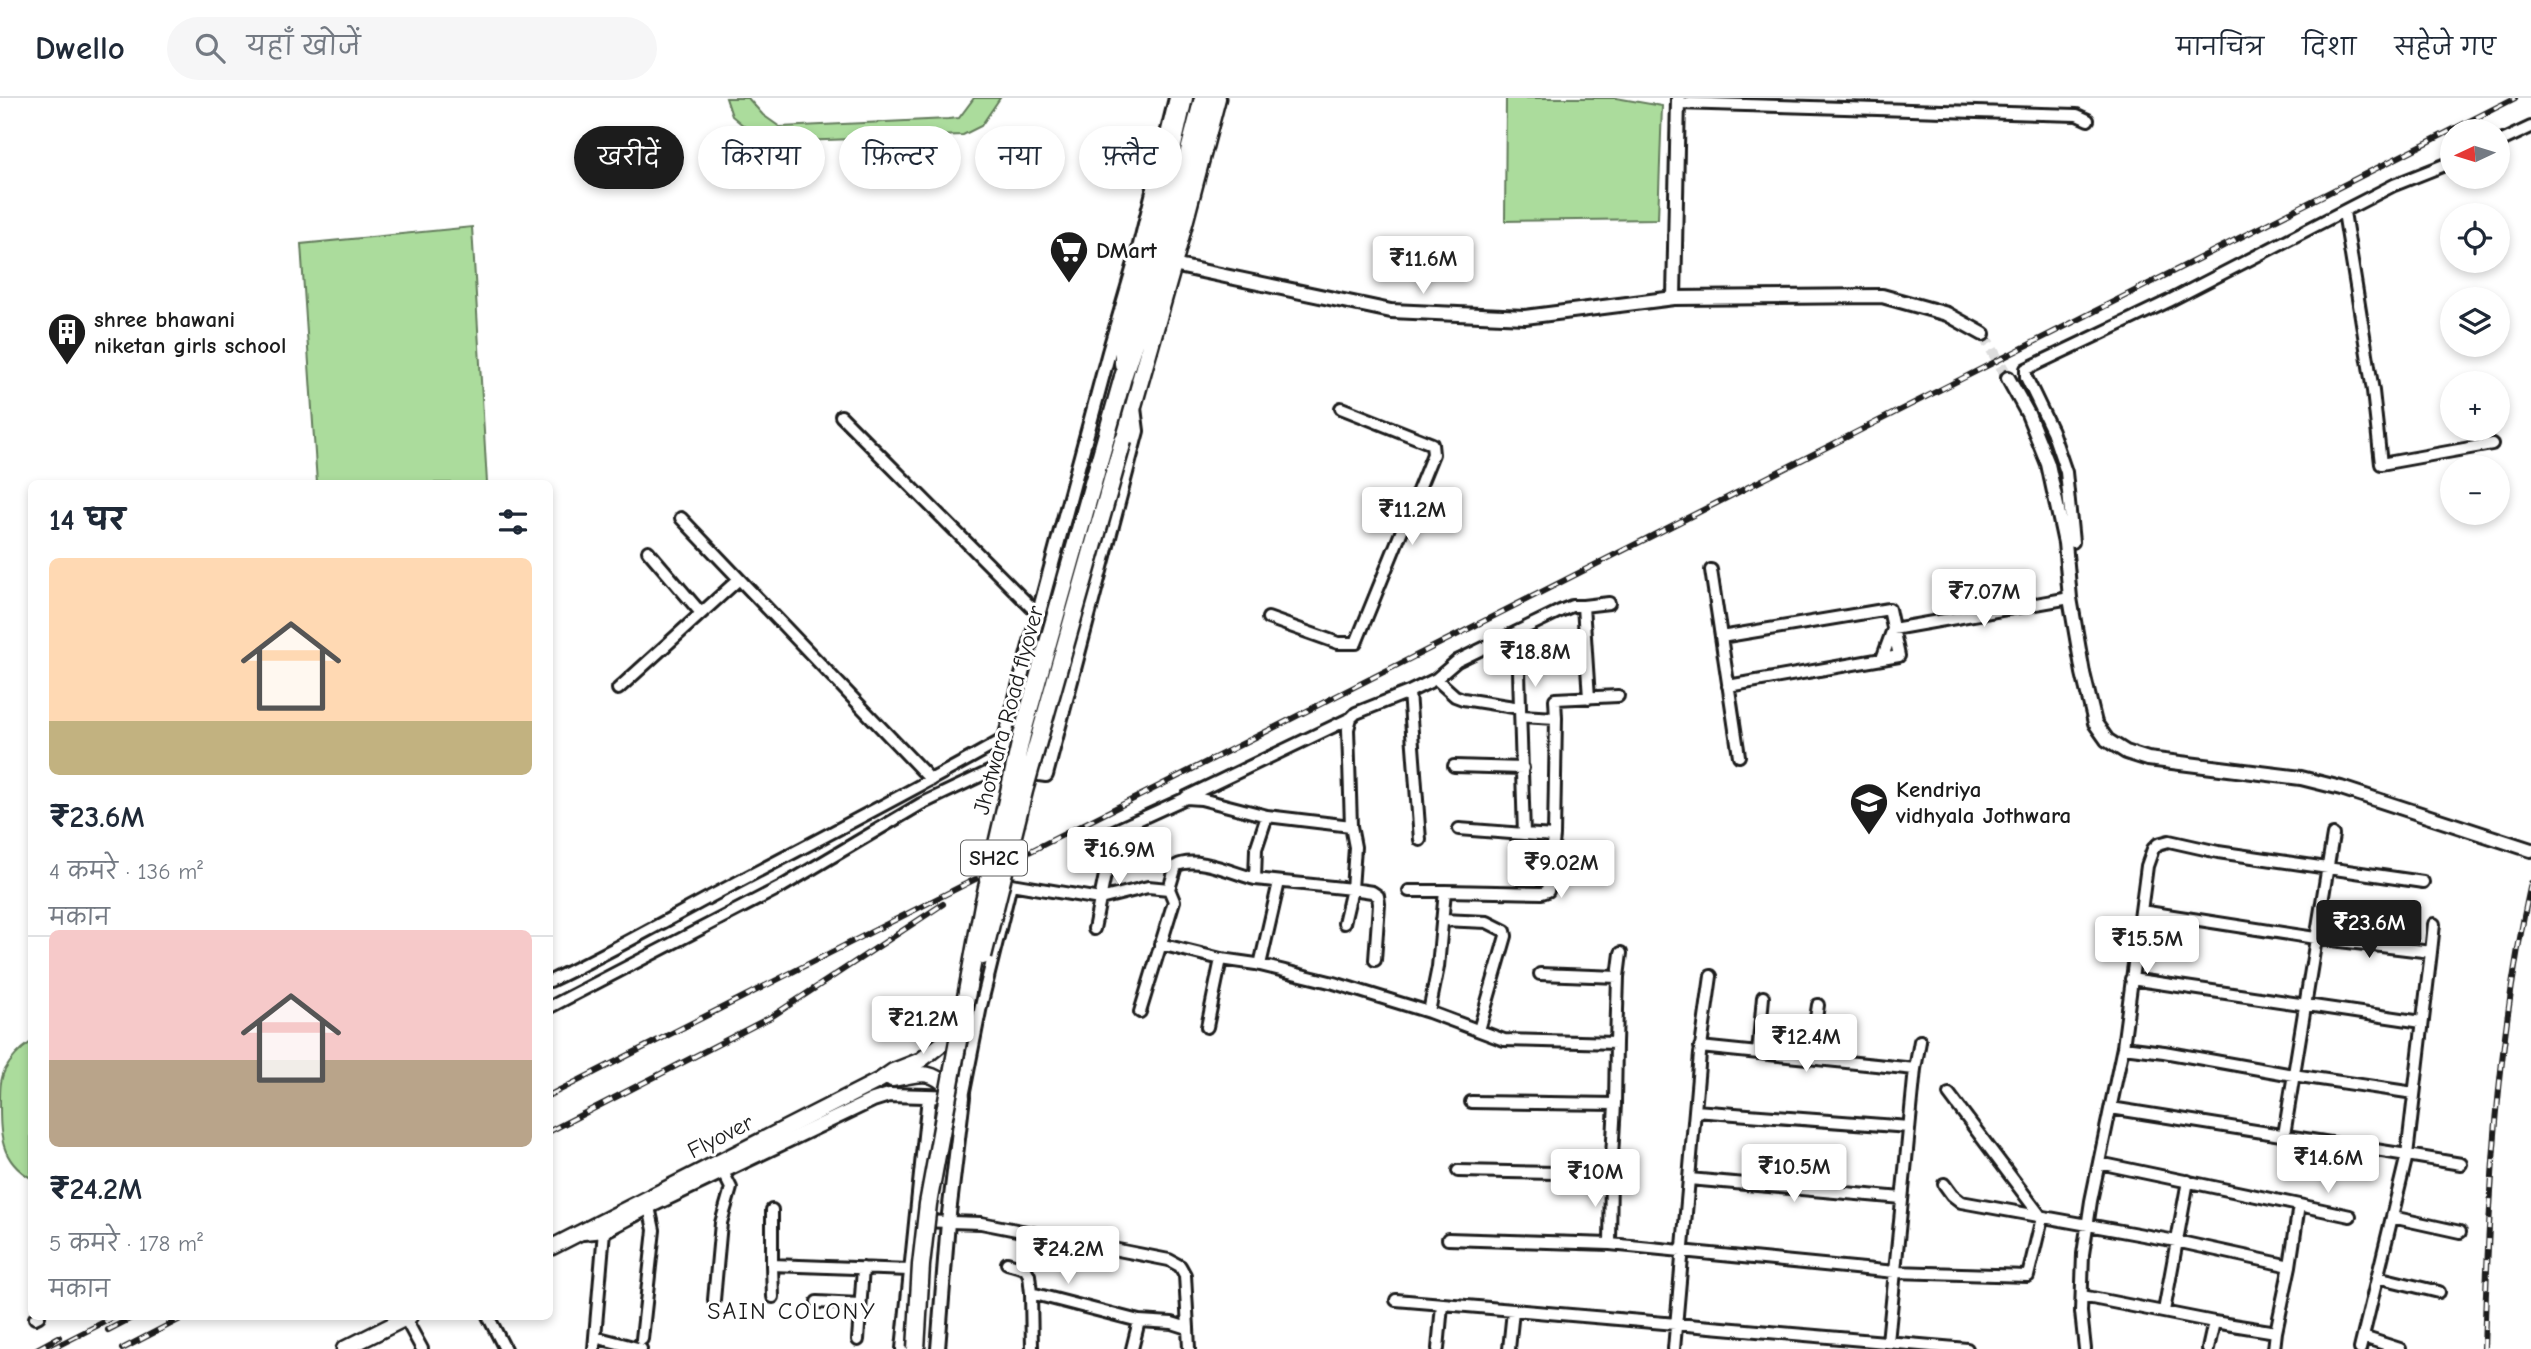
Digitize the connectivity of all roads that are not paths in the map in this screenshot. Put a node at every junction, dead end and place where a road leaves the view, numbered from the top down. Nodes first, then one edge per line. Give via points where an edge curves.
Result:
1 (1176, 98) edge
2 (1184, 98) edge
3 (1203, 98) edge
4 (1217, 98) edge
5 (1677, 101) edge
6 (2088, 120) dead end
7 (2531, 127) edge
8 (2510, 137) edge
9 (2440, 167) edge
10 (2344, 212) junction
11 (1173, 265) junction
12 (1674, 298) junction
13 (1983, 334) tunnel mouth
14 (1123, 377) junction
15 (2008, 378) tunnel mouth
16 (1133, 404) junction
17 (1340, 408) dead end
18 (841, 416) dead end
19 (2492, 444) dead end
20 (681, 518) dead end
21 (2073, 542) dead end
22 (648, 551) dead end
23 (1711, 570) dead end
24 (739, 579) junction
25 (2070, 598) junction
26 (1609, 603) dead end
27 (1583, 606) junction
28 (701, 613) junction
29 (1038, 614) junction
30 (1268, 618) dead end
31 (1893, 629) junction
32 (1721, 637) junction
33 (1519, 670) dead end
34 (1436, 679) junction
35 (1728, 686) junction
36 (618, 689) dead end
37 (1409, 692) junction
38 (1618, 696) dead end
39 (1590, 698) junction
40 (1521, 712) junction
41 (1351, 718) junction
42 (1556, 718) junction
43 (1006, 738) junction
44 (1739, 756) dead end
45 (1454, 766) dead end
46 (997, 768) junction
47 (1522, 768) junction
48 (931, 780) junction
49 (912, 790) junction
50 (1186, 798) junction
51 (921, 804) junction
52 (1267, 816) junction
53 (1351, 826) junction
54 (1459, 829) dead end
55 (1524, 834) junction
56 (1553, 835) junction
57 (2333, 835) dead end
58 (1420, 840) dead end
59 (1085, 844) dead end
60 (1151, 850) dead end
61 (2531, 850) edge
62 (2327, 867) junction
63 (1255, 879) junction
64 (1279, 882) junction
65 (2423, 882) dead end
66 (1169, 889) junction
67 (1352, 889) junction
68 (1409, 891) dead end
69 (1445, 891) junction
70 (1100, 899) junction
71 (2141, 911) junction
72 (1442, 920) junction
73 (1343, 923) dead end
74 (2434, 924) dead end
75 (1094, 929) dead end
76 (2315, 938) junction
77 (1160, 944) junction
78 (2431, 952) junction
79 (1621, 953) dead end
80 (1221, 959) junction
81 (1375, 960) dead end
82 (1260, 965) junction
83 (1541, 974) dead end
84 (1711, 976) dead end
85 (1618, 977) junction
86 (2131, 979) junction
87 (553, 980) edge
88 (1763, 997) dead end
89 (553, 1005) edge
90 (1818, 1005) dead end
91 (2304, 1005) junction
92 (1429, 1012) junction
93 (1140, 1013) dead end
94 (2422, 1023) junction
95 (1207, 1027) dead end
96 (959, 1030) junction
97 (1479, 1030) junction
98 (1920, 1041) dead end
99 (1616, 1043) junction
100 (1700, 1047) junction
101 (2123, 1047) junction
102 (1758, 1053) junction
103 (1810, 1058) junction
104 (1915, 1069) junction
105 (2293, 1075) junction
106 (880, 1080) junction
107 (949, 1088) junction
108 (2414, 1093) junction
109 (1949, 1094) dead end
110 (929, 1097) junction
111 (963, 1097) junction
112 (1471, 1102) dead end
113 (1615, 1104) junction
114 (2111, 1108) junction
115 (1695, 1111) junction
116 (1909, 1127) junction
117 (2284, 1135) junction
118 (2407, 1155) junction
119 (2099, 1163) junction
120 (2461, 1164) dead end
121 (1458, 1171) dead end
122 (723, 1172) junction
123 (1611, 1174) junction
124 (1689, 1179) junction
125 (2188, 1181) junction
126 (1944, 1184) dead end
127 (1902, 1198) junction
128 (2299, 1205) junction
129 (649, 1208) junction
130 (772, 1210) dead end
131 (2350, 1216) dead end
132 (2392, 1217) junction
133 (2042, 1218) junction
134 (915, 1220) junction
135 (948, 1222) junction
136 (606, 1224) junction
137 (2087, 1225) junction
138 (2460, 1232) dead end
139 (1448, 1239) dead end
140 (2176, 1241) junction
141 (1610, 1244) junction
142 (553, 1246) edge
143 (1682, 1251) junction
144 (1007, 1263) dead end
145 (772, 1265) junction
146 (2290, 1266) junction
147 (863, 1268) junction
148 (910, 1270) junction
149 (1895, 1272) junction
150 (2377, 1277) junction
151 (2439, 1292) dead end
152 (1031, 1293) junction
153 (2082, 1296) junction
154 (773, 1297) dead end
155 (714, 1300) dead end
156 (1396, 1300) dead end
157 (817, 1302) dead end
158 (860, 1304) junction
159 (1442, 1305) junction
160 (1513, 1311) junction
161 (2164, 1311) junction
162 (402, 1320) edge
163 (409, 1320) edge
164 (490, 1320) edge
165 (1139, 1321) junction
166 (2214, 1322) junction
167 (1675, 1325) junction
168 (1188, 1328) junction
169 (2276, 1332) junction
170 (1815, 1336) junction
171 (2363, 1337) junction
172 (858, 1340) dead end
173 (1888, 1342) junction
174 (594, 1343) edge
175 (642, 1344) edge
176 (344, 1349) edge
177 (422, 1349) edge
178 (505, 1349) edge
179 (903, 1349) edge
180 (916, 1349) edge
181 (924, 1349) edge
182 (938, 1349) edge
183 (1032, 1349) edge
184 (1132, 1349) edge
185 (1189, 1349) edge
186 (1438, 1349) edge
187 (1508, 1349) edge
188 (1674, 1349) edge
189 (1814, 1349) edge
190 (1968, 1349) edge
191 (2085, 1349) edge
192 (2208, 1349) edge
193 (2274, 1349) edge
194 (2360, 1349) edge
195 (2400, 1349) edge

1 - 29 street
2 - 14 main road, Jhotwara Road flyover via 1151,245 1123,341
3 - 14 main road, Jhotwara Road flyover via 1157,273
4 - 11 main road, Jhotwara Road flyover
5 - 6 street via 2077,115
5 - 12 street
7 - 8 street
9 - 10 street
10 - 19 street via 2381,464
10 - 21 street via 2026,369 2066,472
11 - 12 street via 1391,311 1525,317
11 - 16 main road, Jhotwara Road flyover
12 - 13 street via 1882,296 1947,314
14 - 96 main road, Jhotwara Road flyover / SH2C, bridge via 1022,735
15 - 25 street via 2049,464 2065,543
16 - 46 street via 1137,431 1046,775
16 - 181 main road, Jhotwara Road flyover, bridge via 982,958 939,1194
17 - 30 street via 1432,444 1433,454 1356,643 1338,643
18 - 29 street
20 - 24 street
22 - 28 street
23 - 32 street
24 - 28 street
24 - 48 street
25 - 31 street
25 - 61 street via 2095,723 2107,740 2126,752 2148,759 2301,778
26 - 27 street
27 - 34 street via 1560,611 1457,662
27 - 39 street
28 - 36 street
29 - 43 street
31 - 32 street via 1889,609
31 - 35 street via 1899,656
32 - 35 street
33 - 40 street
34 - 37 street
34 - 40 street via 1455,696
35 - 44 street
37 - 41 street
37 - 58 street
38 - 39 street
39 - 42 street via 1555,699
40 - 42 street
40 - 47 street
41 - 50 street
41 - 53 street
42 - 56 street
43 - 46 street
43 - 48 street
45 - 47 street
46 - 51 street
47 - 55 street
48 - 49 street
49 - 51 street
49 - 87 street
50 - 52 street
50 - 59 street
51 - 89 street via 780,887
52 - 53 street
52 - 63 street via 1256,849
53 - 67 street via 1355,847
54 - 55 street
55 - 56 street
56 - 69 street via 1548,891
57 - 62 street
60 - 70 street via 1111,867
62 - 65 street
62 - 71 street via 2169,841 2153,849
62 - 76 street
63 - 64 street
63 - 66 street via 1184,862 1176,866
64 - 67 street
64 - 82 street
66 - 70 street via 1148,887
66 - 77 street via 1174,901
67 - 73 street
67 - 81 street via 1378,896
68 - 69 street
69 - 72 street
70 - 75 street
70 - 111 street via 1011,884
71 - 76 street
71 - 86 street
72 - 92 street
72 - 97 street via 1487,922 1505,931
74 - 78 street
76 - 78 street
76 - 91 street
77 - 80 street
77 - 93 street
78 - 94 street
79 - 85 street
80 - 82 street
80 - 95 street
82 - 92 street
83 - 85 street
84 - 100 street
85 - 99 street
86 - 91 street
86 - 101 street
88 - 102 street
90 - 103 street
91 - 94 street
91 - 105 street
92 - 97 street
94 - 108 street
96 - 106 main road, Flyover via 921,1060
96 - 107 main road, Jhotwara Road flyover / SH2C, bridge
97 - 99 street via 1504,1040
98 - 104 street
99 - 113 street
100 - 102 street
100 - 115 street
101 - 105 street
101 - 114 street
102 - 103 street
103 - 104 street
104 - 116 street
105 - 108 street
105 - 117 street
106 - 107 main road, Flyover via 929,1073
106 - 136 main road, Flyover
107 - 180 main road, Jhotwara Road flyover / SH2C, bridge via 928,1204
108 - 118 street
109 - 133 street
110 - 111 street
110 - 122 street via 889,1095 873,1100
110 - 134 street
111 - 135 street
112 - 113 street
113 - 123 street
114 - 117 street
114 - 119 street
115 - 116 street
115 - 124 street
116 - 127 street
117 - 118 street
118 - 120 street
118 - 132 street
119 - 125 street
119 - 137 street
121 - 123 street
122 - 129 street
122 - 155 street via 731,1188 721,1223
123 - 141 street
124 - 127 street
124 - 143 street
125 - 128 street
125 - 140 street
126 - 133 street via 1961,1202
127 - 149 street
128 - 131 street
128 - 146 street
129 - 136 street
129 - 175 street via 654,1230
130 - 145 street
132 - 138 street
132 - 150 street
133 - 137 street
133 - 149 street via 2028,1276
134 - 135 street
134 - 148 street
135 - 168 street via 981,1223 1170,1260 1185,1275
135 - 182 street
136 - 142 main road, Flyover
136 - 174 street
137 - 140 street
137 - 153 street
139 - 141 street
140 - 146 street
140 - 161 street
141 - 143 street
143 - 149 street
143 - 167 street
144 - 152 street via 1025,1268
145 - 147 street
145 - 154 street
146 - 169 street
147 - 148 street
147 - 158 street
148 - 179 street
149 - 173 street
150 - 151 street
150 - 171 street
152 - 165 street
152 - 183 street
153 - 161 street
153 - 191 street
156 - 159 street
157 - 158 street
158 - 172 street
159 - 160 street
159 - 186 street
160 - 167 street
160 - 187 street
161 - 166 street
162 - 176 main road
163 - 177 street
164 - 178 street
165 - 168 street
165 - 184 street
166 - 169 street
166 - 192 street
167 - 170 street
167 - 188 street
168 - 185 street
169 - 193 street
170 - 173 street
170 - 189 street
171 - 194 street
171 - 195 street
173 - 190 street
174 - 175 street

